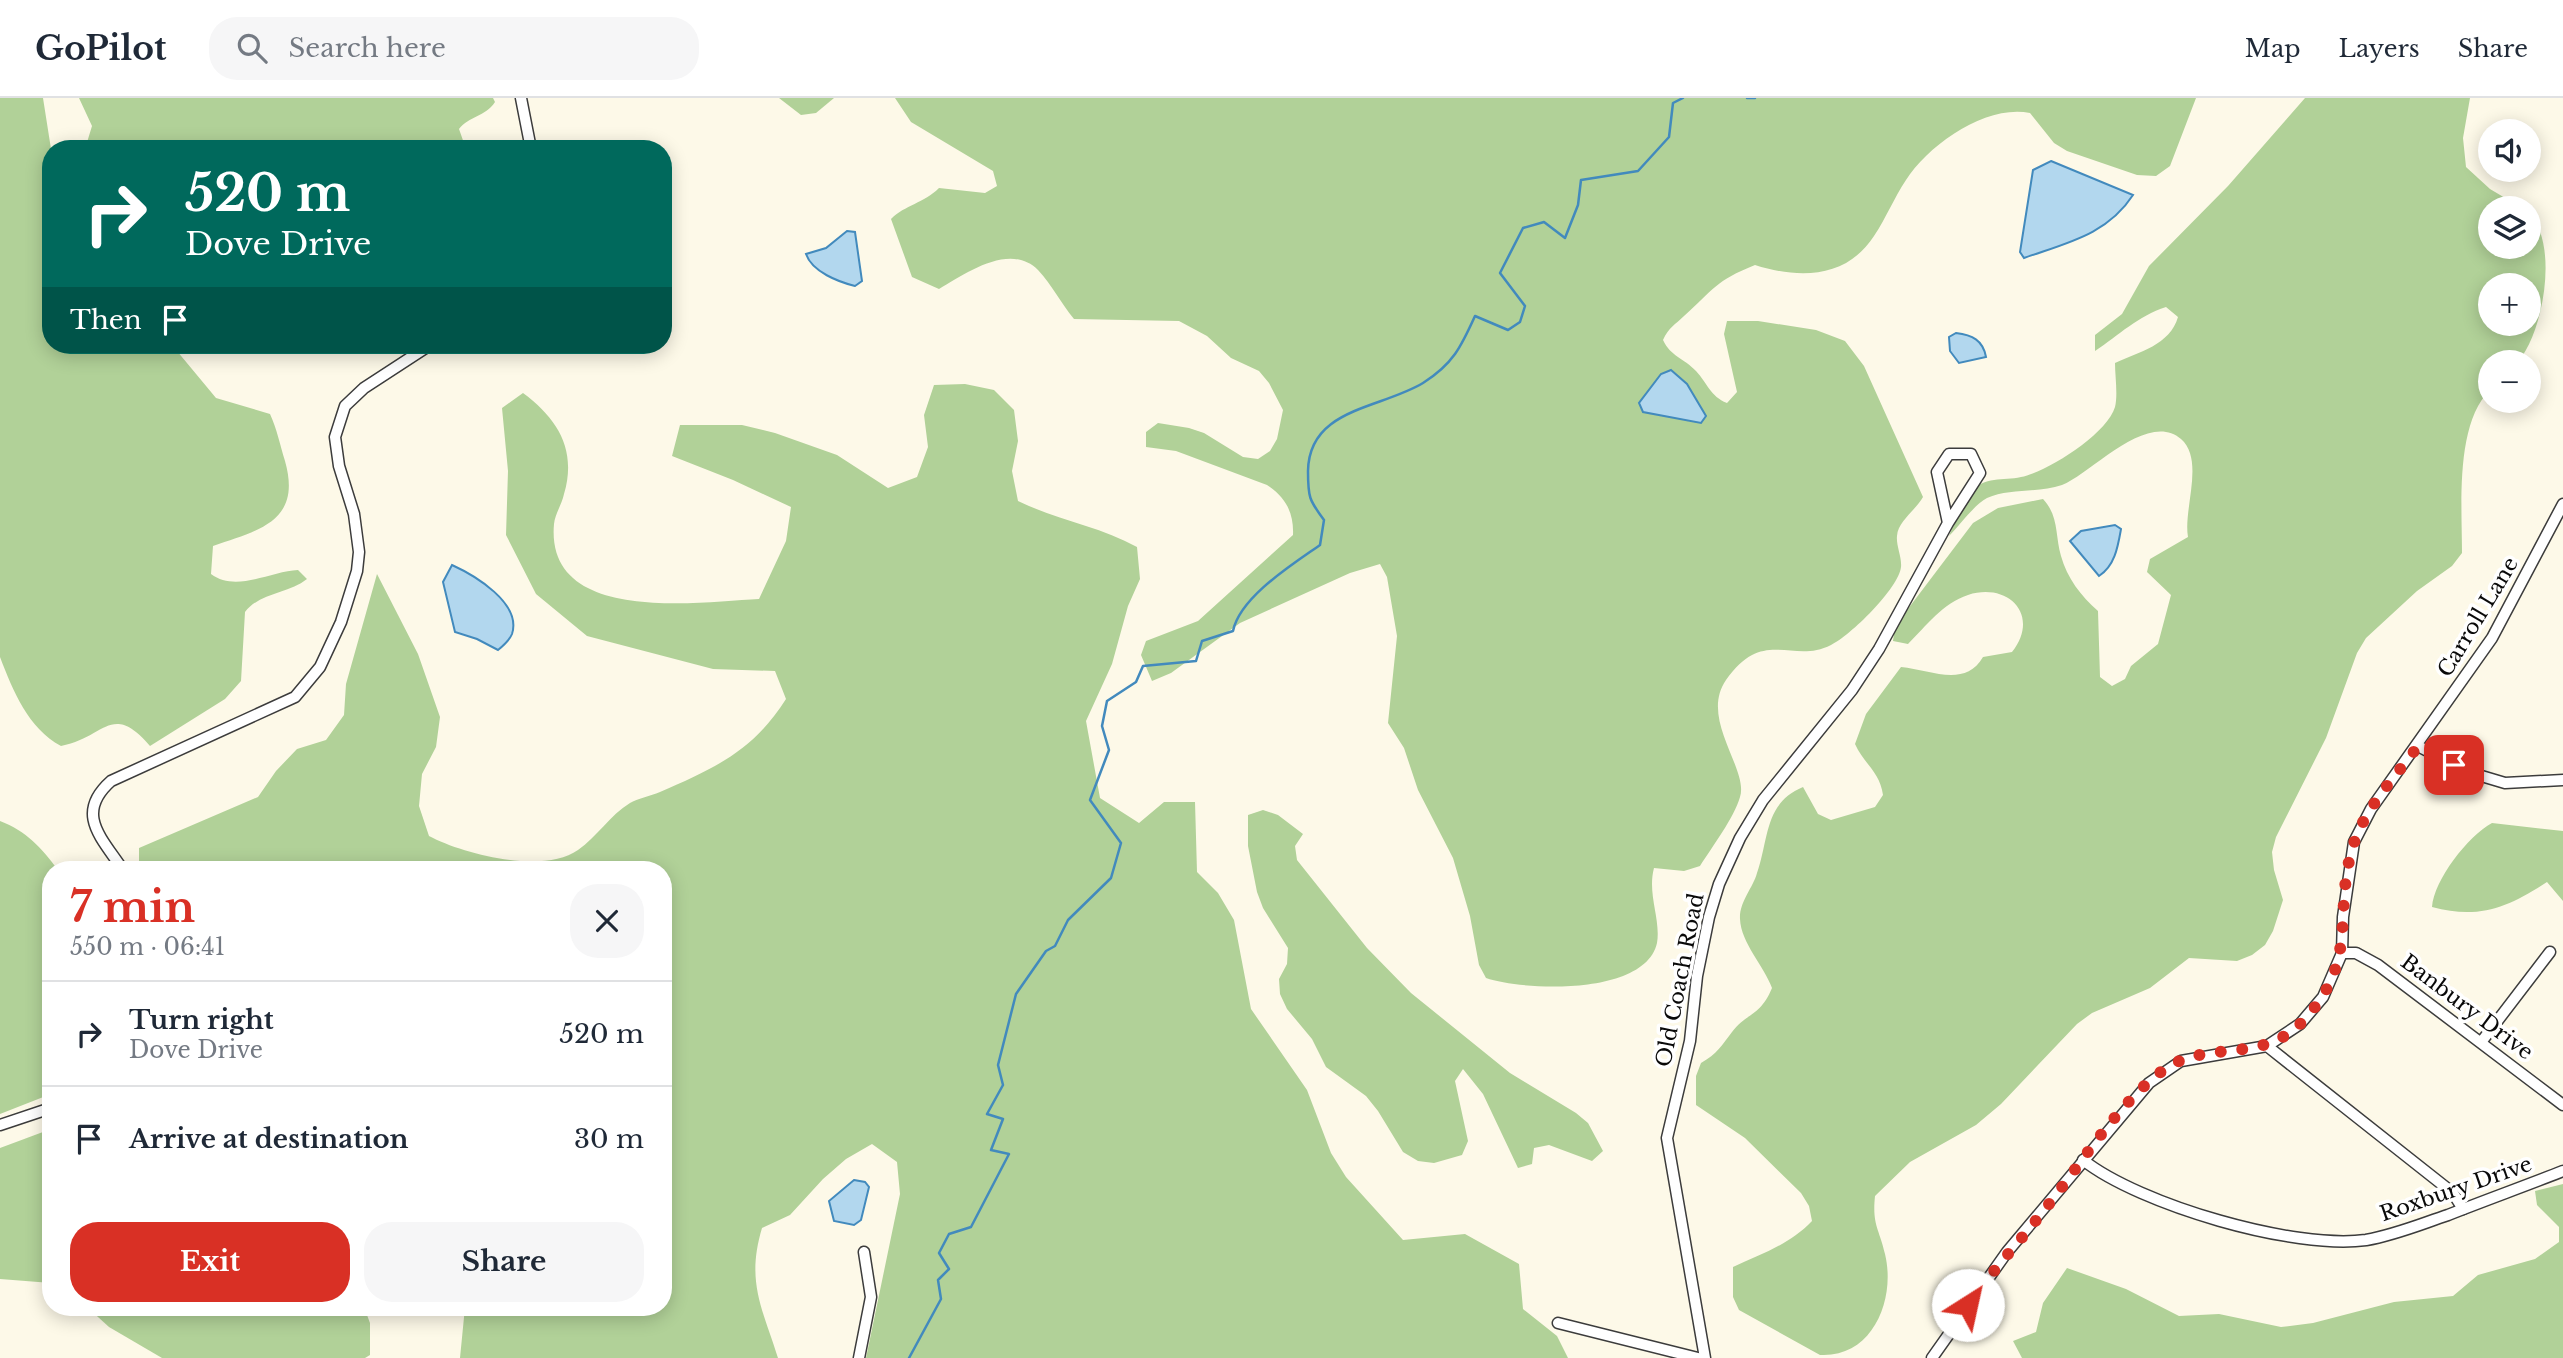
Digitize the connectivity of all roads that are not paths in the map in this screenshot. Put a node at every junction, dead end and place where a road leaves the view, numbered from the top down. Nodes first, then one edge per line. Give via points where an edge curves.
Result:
1 (521, 98) edge
2 (529, 140) edge
3 (416, 354) edge
4 (2563, 505) edge
5 (1948, 523) junction
6 (2418, 746) junction
7 (2563, 780) edge
8 (117, 861) edge
9 (2550, 952) dead end
10 (2342, 953) junction
11 (2482, 1041) junction
12 (2267, 1046) junction
13 (2563, 1105) edge
14 (42, 1111) edge
15 (0, 1125) edge
16 (2083, 1160) junction
17 (2563, 1171) edge
18 (2463, 1209) junction
19 (864, 1252) dead end
20 (1558, 1323) dead end
21 (859, 1358) edge
22 (1698, 1358) edge
23 (1705, 1358) edge
24 (1932, 1358) edge

1 - 2 street
3 - 8 street via 345,406 335,436 359,552 341,622 320,667 295,697 111,781 98,793 93,803 97,831
4 - 6 street, Carroll Lane via 2492,638
5 - 5 street, Old Coach Road via 1937,472 1949,454 1971,454 1980,473
5 - 23 street, Old Coach Road via 1852,690 1763,800 1735,849 1709,917 1690,1041 1667,1138
6 - 7 street via 2468,772 2505,783
6 - 10 street, Carroll Lane via 2371,809 2354,842
9 - 11 street
10 - 11 street, Banbury Drive via 2356,953 2378,965
10 - 12 street via 2323,997 2300,1024
11 - 13 street, Banbury Drive
12 - 16 street via 2207,1054 2165,1069
12 - 18 street via 2453,1192
14 - 15 street
16 - 18 street, Roxbury Drive via 2106,1178 2156,1200 2203,1216 2312,1240 2369,1239
16 - 24 street via 1988,1277
17 - 18 street, Roxbury Drive
19 - 21 street via 870,1297
20 - 22 street

